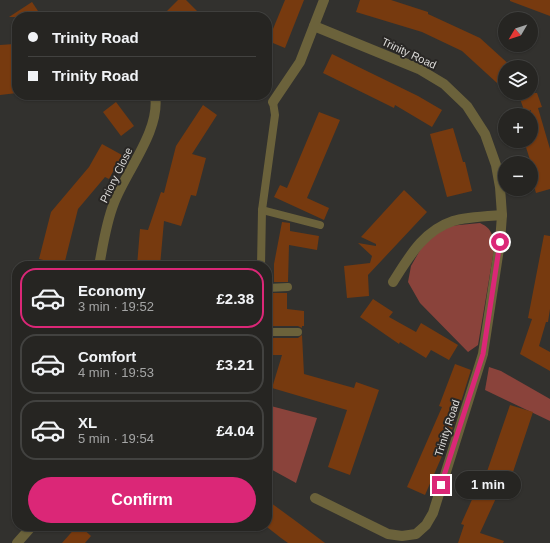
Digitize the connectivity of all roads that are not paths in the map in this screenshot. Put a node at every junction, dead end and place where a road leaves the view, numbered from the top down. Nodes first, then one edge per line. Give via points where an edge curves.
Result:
1 (324, 0) edge
2 (314, 26) junction
3 (156, 100) edge
4 (273, 102) joint
5 (262, 210) junction
6 (502, 215) junction
7 (320, 225) dead end
8 (100, 261) edge
9 (261, 261) edge
10 (393, 282) dead end
11 (288, 287) dead end
12 (272, 288) edge
13 (272, 332) edge
14 (298, 332) dead end
15 (315, 498) dead end
16 (28, 531) edge
17 (17, 543) edge

1 - 2 street
2 - 4 street via 300,62
2 - 6 street, Trinity Road via 419,69 444,84 467,106 485,134 496,165
3 - 8 street, Priory Close via 149,134 114,202
4 - 5 lane via 274,115
5 - 7 lane
5 - 9 lane
6 - 10 street via 454,220 435,228 418,244
6 - 15 street, Trinity Road via 483,354 433,513 426,525 416,534 388,534
11 - 12 lane
13 - 14 lane
16 - 17 street

